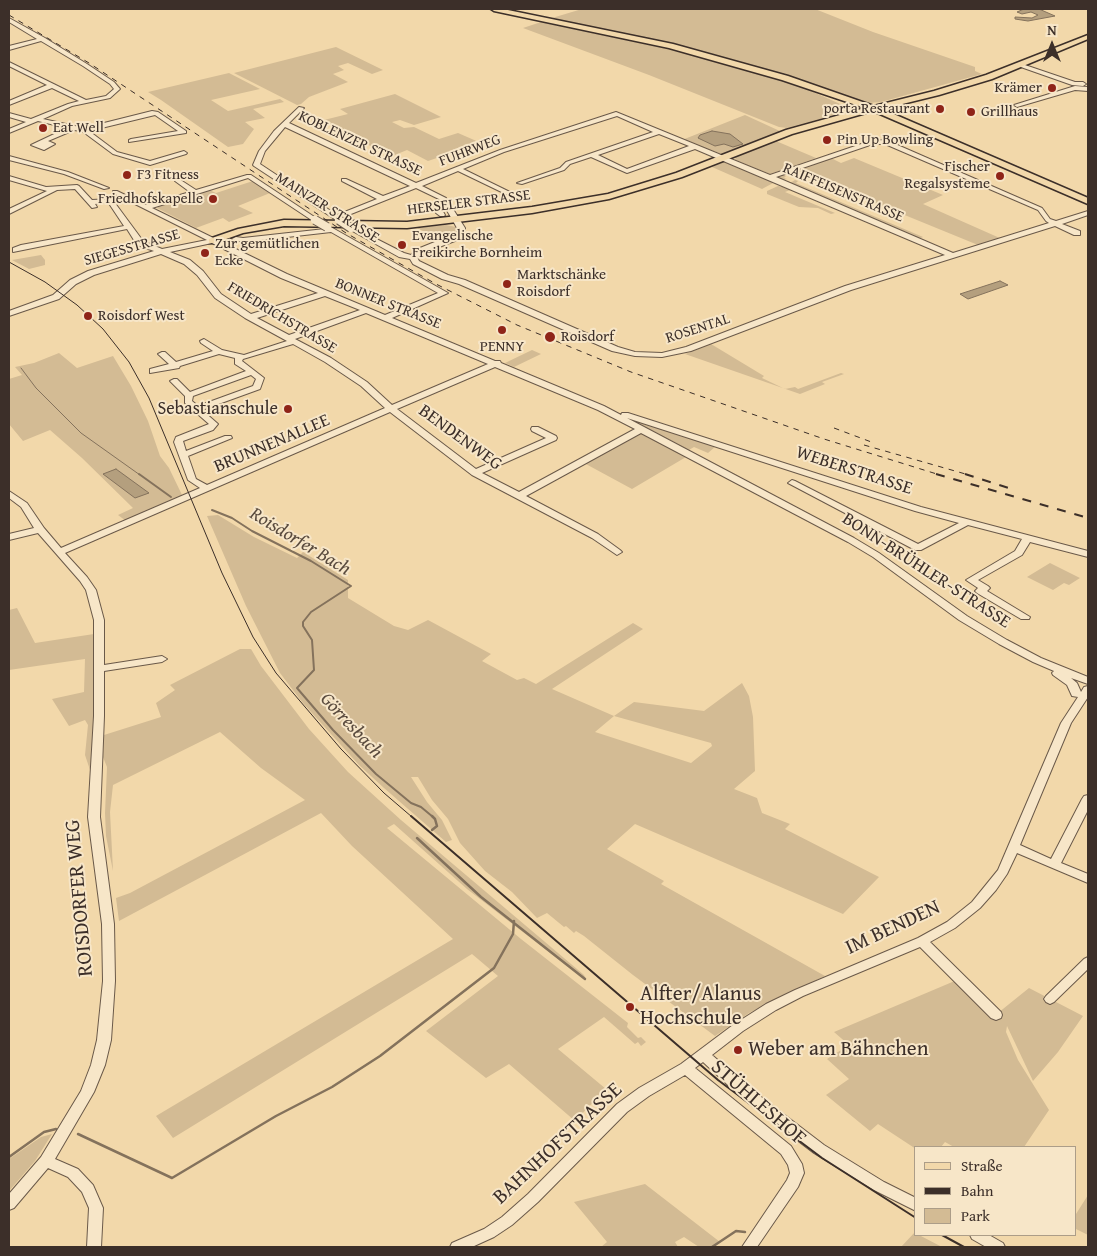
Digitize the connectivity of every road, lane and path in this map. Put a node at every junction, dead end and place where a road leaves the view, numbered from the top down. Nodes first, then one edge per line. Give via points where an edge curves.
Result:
1 (494, 9) edge
2 (9, 20) edge
3 (1088, 37) edge
4 (43, 39) junction
5 (9, 48) edge
6 (1032, 60) junction
7 (9, 64) edge
8 (1022, 64) junction
9 (1010, 69) junction
10 (1035, 69) junction
11 (53, 85) junction
12 (1074, 86) junction
13 (1088, 86) edge
14 (85, 102) junction
15 (9, 103) edge
16 (1017, 105) dead end
17 (300, 108) dead end
18 (872, 110) junction
19 (9, 115) edge
20 (618, 115) joint
21 (34, 120) junction
22 (284, 124) junction
23 (72, 128) junction
24 (84, 130) junction
25 (9, 131) edge
26 (659, 132) junction
27 (42, 142) dead end
28 (131, 142) dead end
29 (696, 146) junction
30 (184, 153) dead end
31 (592, 155) junction
32 (9, 158) edge
33 (724, 158) junction
34 (458, 169) junction
35 (770, 177) junction
36 (9, 178) edge
37 (177, 180) dead end
38 (344, 180) dead end
39 (520, 183) dead end
40 (417, 185) junction
41 (54, 190) junction
42 (194, 192) junction
43 (516, 197) dead end
44 (112, 198) junction
45 (383, 199) junction
46 (1088, 201) edge
47 (448, 204) junction
48 (146, 207) junction
49 (9, 212) edge
50 (1088, 213) edge
51 (442, 215) dead end
52 (337, 219) junction
53 (457, 219) junction
54 (1056, 224) junction
55 (129, 227) junction
56 (330, 229) junction
57 (1077, 233) dead end
58 (231, 238) junction
59 (212, 241) junction
60 (223, 246) junction
61 (16, 250) dead end
62 (160, 252) junction
63 (951, 255) junction
64 (413, 257) junction
65 (325, 293) junction
66 (365, 311) junction
67 (9, 314) edge
68 (251, 317) junction
69 (385, 318) junction
70 (291, 340) junction
71 (204, 341) dead end
72 (219, 352) junction
73 (162, 354) dead end
74 (239, 357) junction
75 (497, 363) junction
76 (176, 366) junction
77 (153, 371) dead end
78 (252, 372) junction
79 (174, 381) dead end
80 (190, 394) junction
81 (197, 409) junction
82 (392, 409) junction
83 (612, 413) junction
84 (535, 429) dead end
85 (642, 429) junction
86 (228, 438) dead end
87 (182, 455) junction
88 (476, 474) junction
89 (820, 478) junction
90 (792, 483) dead end
91 (208, 489) junction
92 (806, 490) junction
93 (9, 494) edge
94 (519, 496) junction
95 (967, 522) junction
96 (40, 530) junction
97 (9, 537) edge
98 (1028, 538) junction
99 (59, 552) junction
100 (617, 552) dead end
101 (1088, 554) edge
102 (1025, 617) dead end
103 (162, 659) dead end
104 (1037, 660) junction
105 (99, 669) junction
106 (1087, 681) edge
107 (1076, 694) junction
108 (1076, 706) junction
109 (1088, 799) edge
110 (1014, 847) junction
111 (1054, 864) junction
112 (1088, 879) edge
113 (922, 941) junction
114 (1088, 962) edge
115 (1050, 999) dead end
116 (996, 1014) dead end
117 (703, 1055) junction
118 (686, 1068) junction
119 (46, 1161) junction
120 (9, 1204) edge
121 (914, 1204) edge
122 (979, 1236) edge
123 (94, 1247) edge
124 (457, 1247) edge
125 (749, 1247) edge
126 (998, 1247) edge

1 - 18 main road via 709,56 811,86
2 - 4 street
3 - 6 main road, HERSELER STRASSE
4 - 5 street
4 - 14 street via 118,90
6 - 8 main road, HERSELER STRASSE
6 - 10 street
7 - 11 street
8 - 9 main road, HERSELER STRASSE
8 - 10 street
9 - 10 street
9 - 18 main road, HERSELER STRASSE
10 - 12 street
11 - 14 street
11 - 15 street
12 - 13 street
12 - 16 street
14 - 21 street
17 - 22 street
18 - 33 main road, HERSELER STRASSE via 789,132
18 - 46 main road
19 - 21 street
20 - 26 street, RAIFFEISENSTRASSE
20 - 34 street, FUHRWEG via 502,151
21 - 23 street
21 - 25 street
22 - 40 street, KOBLENZER STRASSE
22 - 52 street, ROSENTAL via 271,138 256,165
23 - 24 street
23 - 27 street
24 - 28 street via 156,113 184,132
24 - 30 street via 115,152 150,163
26 - 29 street, RAIFFEISENSTRASSE
26 - 31 street
29 - 31 street via 627,171
29 - 33 street, RAIFFEISENSTRASSE
31 - 39 street
32 - 44 street via 93,183 102,189 98,193
33 - 35 street, RAIFFEISENSTRASSE
33 - 53 main road, HERSELER STRASSE via 655,184 609,196
34 - 40 street, FUHRWEG
34 - 43 street
35 - 54 street via 872,142 886,142 1040,210
35 - 63 street, RAIFFEISENSTRASSE
36 - 41 street
37 - 42 street
38 - 45 street
40 - 45 street, FUHRWEG
40 - 47 street, KOBLENZER STRASSE
41 - 44 street via 77,187 94,207
41 - 49 street
42 - 48 street
42 - 56 street, MAINZER STRASSE, bridge via 247,176
44 - 48 street, BONNER STRASSE via 126,198
44 - 55 street, FRIEDRICHSTRASSE
45 - 52 street, FUHRWEG
47 - 51 street via 437,207
47 - 53 street, KOBLENZER STRASSE
48 - 59 street, BONNER STRASSE
50 - 54 street, ROSENTAL
52 - 64 street, ROSENTAL, bridge via 402,255
53 - 58 main road, HERSELER STRASSE via 389,226 284,223 256,227
53 - 64 street via 462,231 460,236 418,252
54 - 57 street
54 - 63 street, ROSENTAL
55 - 61 street
55 - 62 street, FRIEDRICHSTRASSE via 140,243
56 - 58 street via 243,240
56 - 69 street, MAINZER STRASSE via 444,293
58 - 59 main road, HERSELER STRASSE
58 - 60 main road via 223,240
59 - 60 street, BONNER STRASSE
59 - 62 street, SIEGESSTRASSE
60 - 65 street, BONNER STRASSE
62 - 67 street, SIEGESSTRASSE via 86,275 56,297
62 - 68 street, FRIEDRICHSTRASSE via 194,267 218,296
63 - 64 street, ROSENTAL via 834,293 690,349 662,355 634,354 616,349 445,277 416,262
65 - 66 street, BONNER STRASSE
65 - 68 street
66 - 69 street, BONNER STRASSE
66 - 70 street
68 - 70 street, FRIEDRICHSTRASSE
69 - 75 street, BONNER STRASSE
70 - 74 street
70 - 82 street, FRIEDRICHSTRASSE via 364,384
71 - 72 street
72 - 74 street
72 - 76 street
73 - 76 street
74 - 78 street via 238,362
75 - 82 street, BRUNNENALLEE
75 - 83 street, BONNER STRASSE
76 - 77 street
78 - 80 street
78 - 81 street via 260,378 258,386
79 - 80 street
80 - 81 street via 188,400
81 - 87 street via 214,426 179,439
82 - 88 street, BENDENWEG
82 - 91 street, BRUNNENALLEE
83 - 85 street, BONNER STRASSE
83 - 89 street, WEBERSTRASSE
84 - 88 street via 552,438
85 - 94 street
85 - 104 street, BONN-BRÜHLER-STRASSE via 851,540 963,618
86 - 87 street
87 - 91 street via 192,480
88 - 94 street, BENDENWEG
89 - 92 street
89 - 95 street, WEBERSTRASSE
90 - 92 street
91 - 99 street, BRUNNENALLEE
92 - 95 street via 918,548
93 - 96 street, ROISDORFER WEG via 24,505
94 - 100 street, BENDENWEG via 596,536
95 - 98 street, WEBERSTRASSE
96 - 97 street
96 - 99 street, ROISDORFER WEG
98 - 101 street, WEBERSTRASSE
98 - 102 street via 1019,553 971,580 985,588 980,590
99 - 105 street, ROISDORFER WEG via 91,590 99,620
103 - 105 street
104 - 106 street, BONN-BRÜHLER-STRASSE
104 - 107 street via 1070,681
105 - 119 street, ROISDORFER WEG via 94,812 108,933 110,981 106,1027 90,1085
106 - 107 street, IM BENDEN
106 - 108 street, IM BENDEN
107 - 108 street, IM BENDEN
108 - 110 street, IM BENDEN
109 - 111 street
110 - 111 street
110 - 113 street, IM BENDEN via 1003,872 982,899 958,919
111 - 112 street
113 - 116 street
113 - 117 street, IM BENDEN via 777,1004
114 - 115 street
117 - 118 street, IM BENDEN
117 - 121 street via 747,1094 819,1148
118 - 124 street, BAHNHOFSTRASSE via 622,1108 507,1221
118 - 125 street, STÜHLESHOF via 786,1150 796,1164 793,1183
119 - 120 street, ROISDORFER WEG
119 - 123 street via 73,1174 90,1193 96,1214
122 - 126 street

